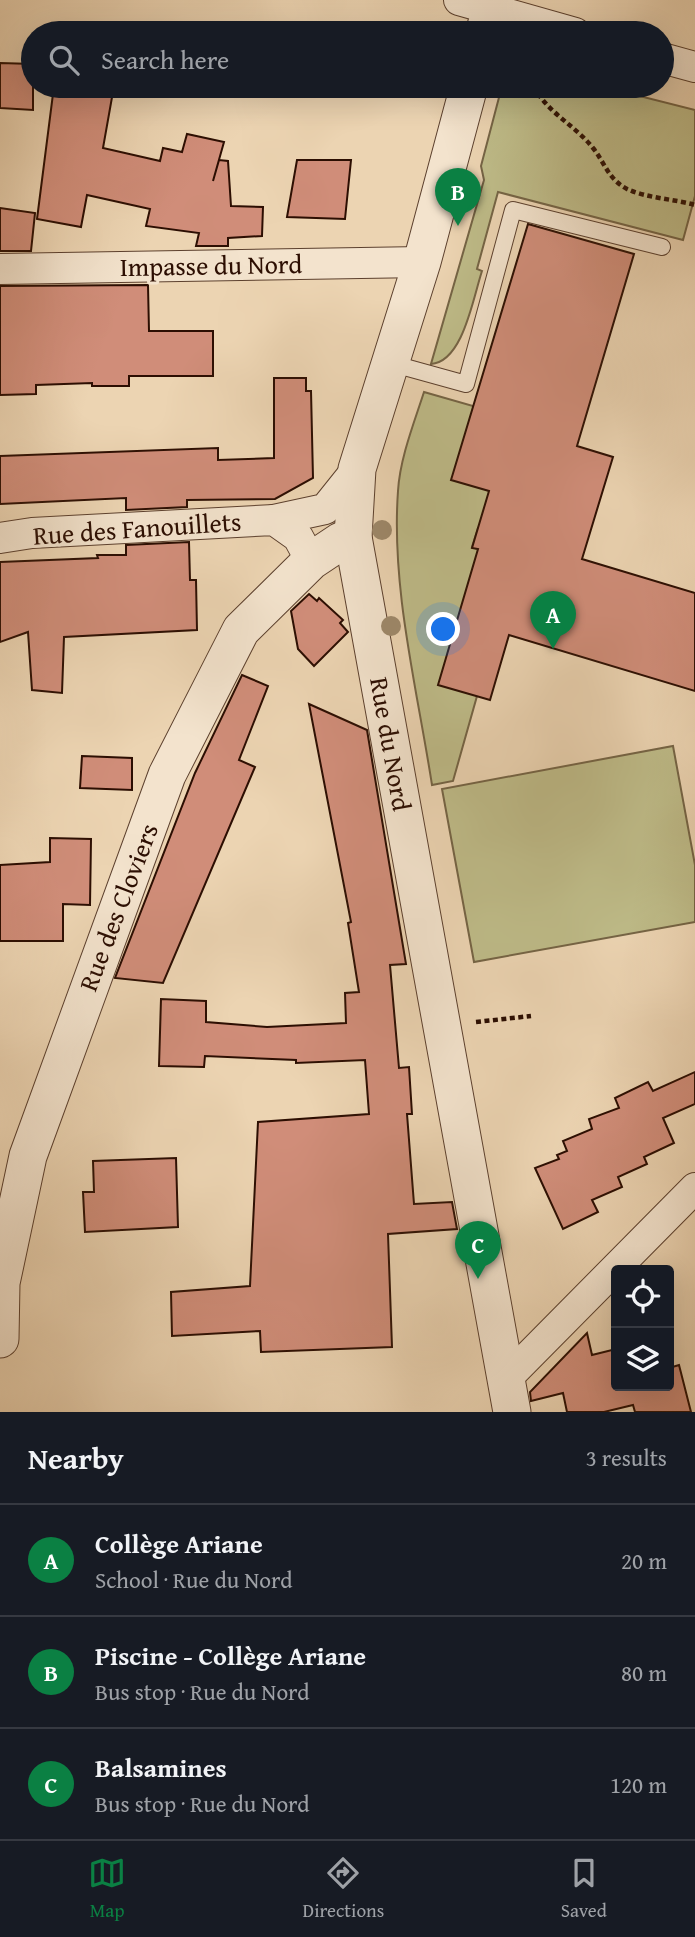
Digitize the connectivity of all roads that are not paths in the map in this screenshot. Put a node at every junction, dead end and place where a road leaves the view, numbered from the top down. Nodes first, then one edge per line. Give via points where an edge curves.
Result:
1 (482, 11) edge
2 (524, 21) edge
3 (674, 61) edge
4 (695, 67) edge
5 (466, 98) edge
6 (662, 247) dead end
7 (422, 262) junction
8 (0, 269) edge
9 (390, 363) junction
10 (357, 469) junction
11 (274, 520) junction
12 (353, 537) junction
13 (0, 538) edge
14 (312, 561) junction
15 (695, 1188) edge
16 (0, 1339) edge
17 (510, 1395) edge

1 - 2 street
3 - 4 street
5 - 7 street, Rue du Nord
6 - 9 lane via 513,210 466,384
7 - 8 street, Impasse du Nord
7 - 9 street, Rue du Nord
9 - 10 street, Rue du Nord
10 - 11 street, Rue des Fanouillets via 325,509
10 - 12 street, Rue du Nord
11 - 13 street, Rue des Fanouillets
11 - 14 street, Rue des Fanouillets via 298,537
12 - 14 street, Rue des Cloviers
12 - 17 street, Rue du Nord
14 - 16 street, Rue des Cloviers via 241,630 167,775 28,1156 1,1283
15 - 17 street

